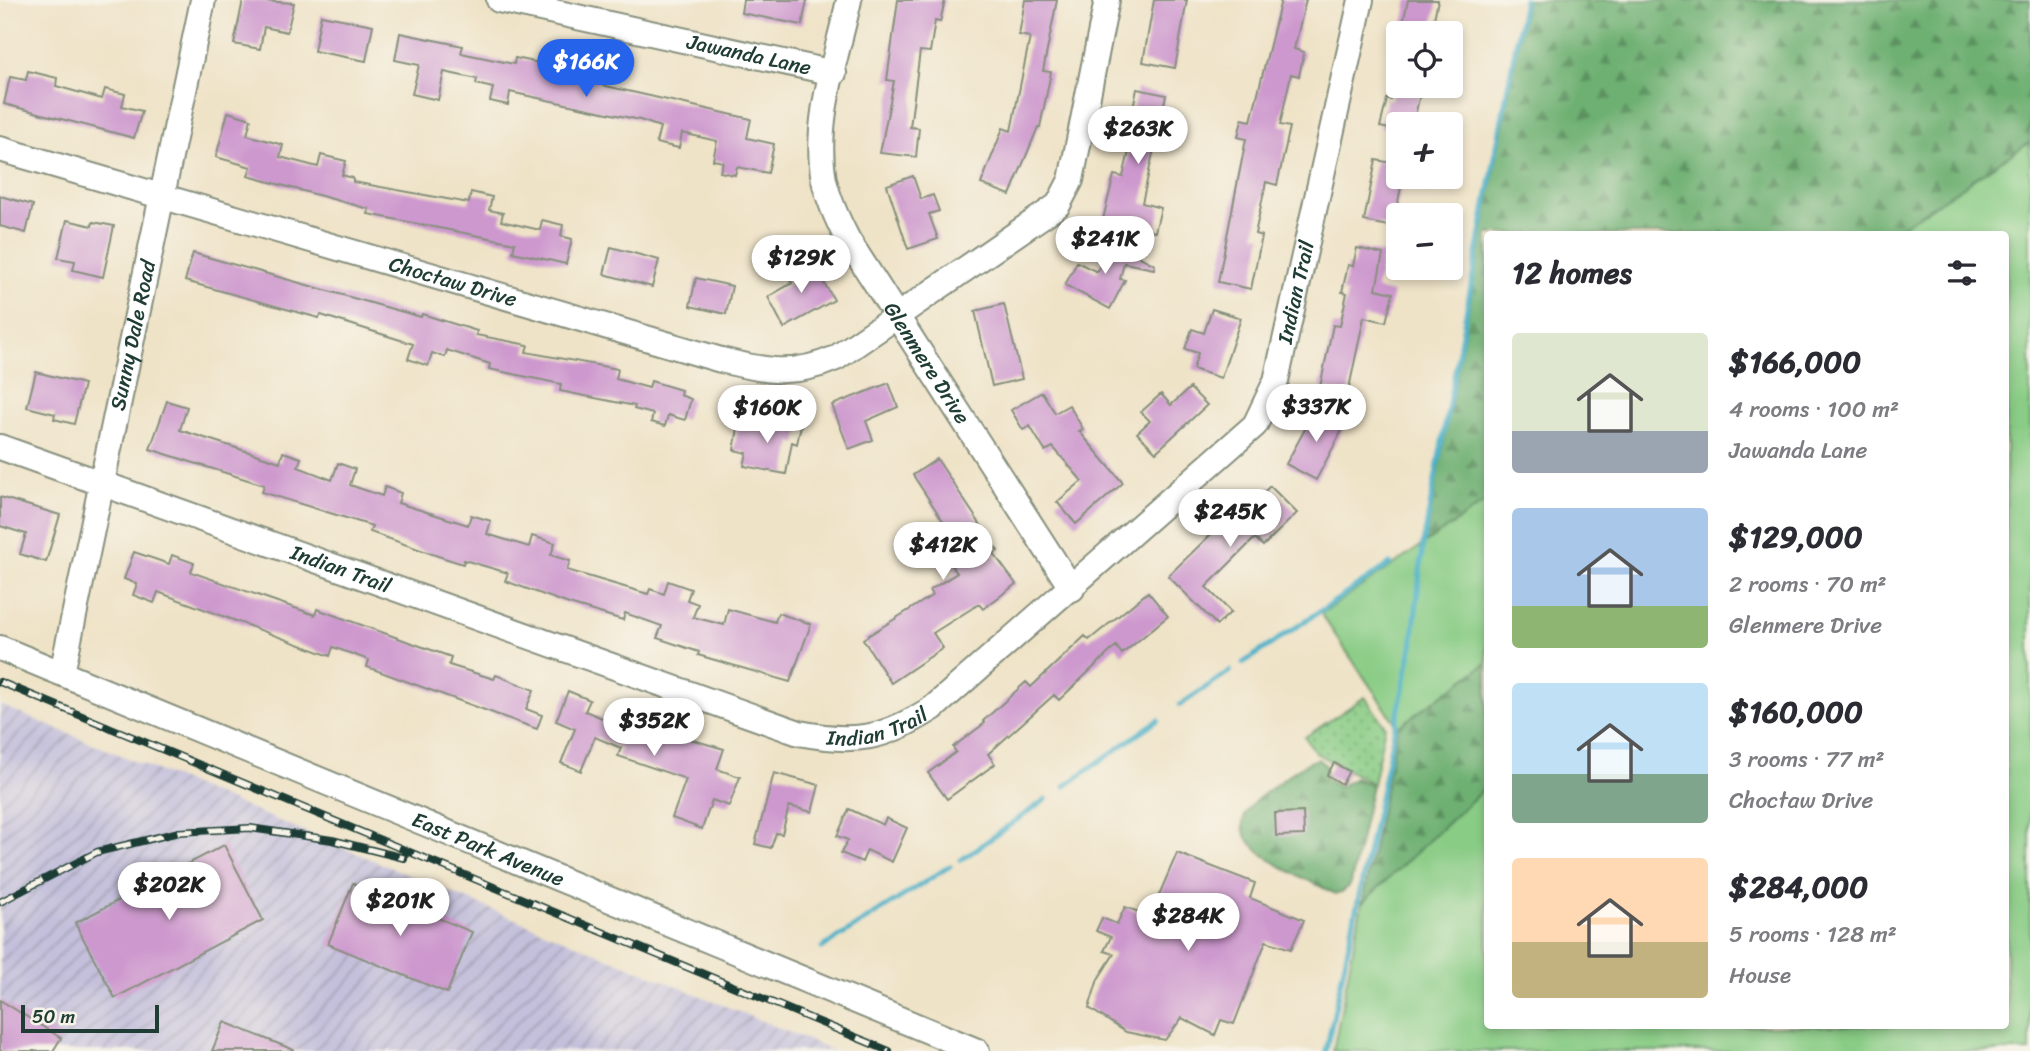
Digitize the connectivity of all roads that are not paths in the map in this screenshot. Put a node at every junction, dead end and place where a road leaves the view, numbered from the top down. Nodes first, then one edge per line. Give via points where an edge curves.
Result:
1 (203, 0) edge
2 (499, 0) edge
3 (849, 0) edge
4 (1107, 0) edge
5 (1361, 0) edge
6 (834, 73) junction
7 (0, 149) edge
8 (164, 197) junction
9 (899, 317) junction
10 (0, 447) edge
11 (104, 484) junction
12 (1072, 589) junction
13 (0, 648) edge
14 (62, 673) junction
15 (976, 1051) edge

1 - 8 street, Sunny Dale Road
2 - 6 street, Jawanda Lane
3 - 6 street, Glenmere Drive
4 - 9 street, Choctaw Drive via 1067,194 1041,219
5 - 12 street, Indian Trail via 1276,380 1263,412 1245,437
6 - 9 street, Glenmere Drive via 822,144 824,179 848,240
7 - 8 street, Choctaw Drive
8 - 9 street, Choctaw Drive via 752,368 784,372 812,368 836,358
8 - 11 street, Sunny Dale Road
9 - 12 street, Glenmere Drive
10 - 11 street, Indian Trail
11 - 12 street, Indian Trail via 799,733 826,738 882,736 908,724 933,708
11 - 14 street, Sunny Dale Road
13 - 14 street, East Park Avenue
14 - 15 street, East Park Avenue

